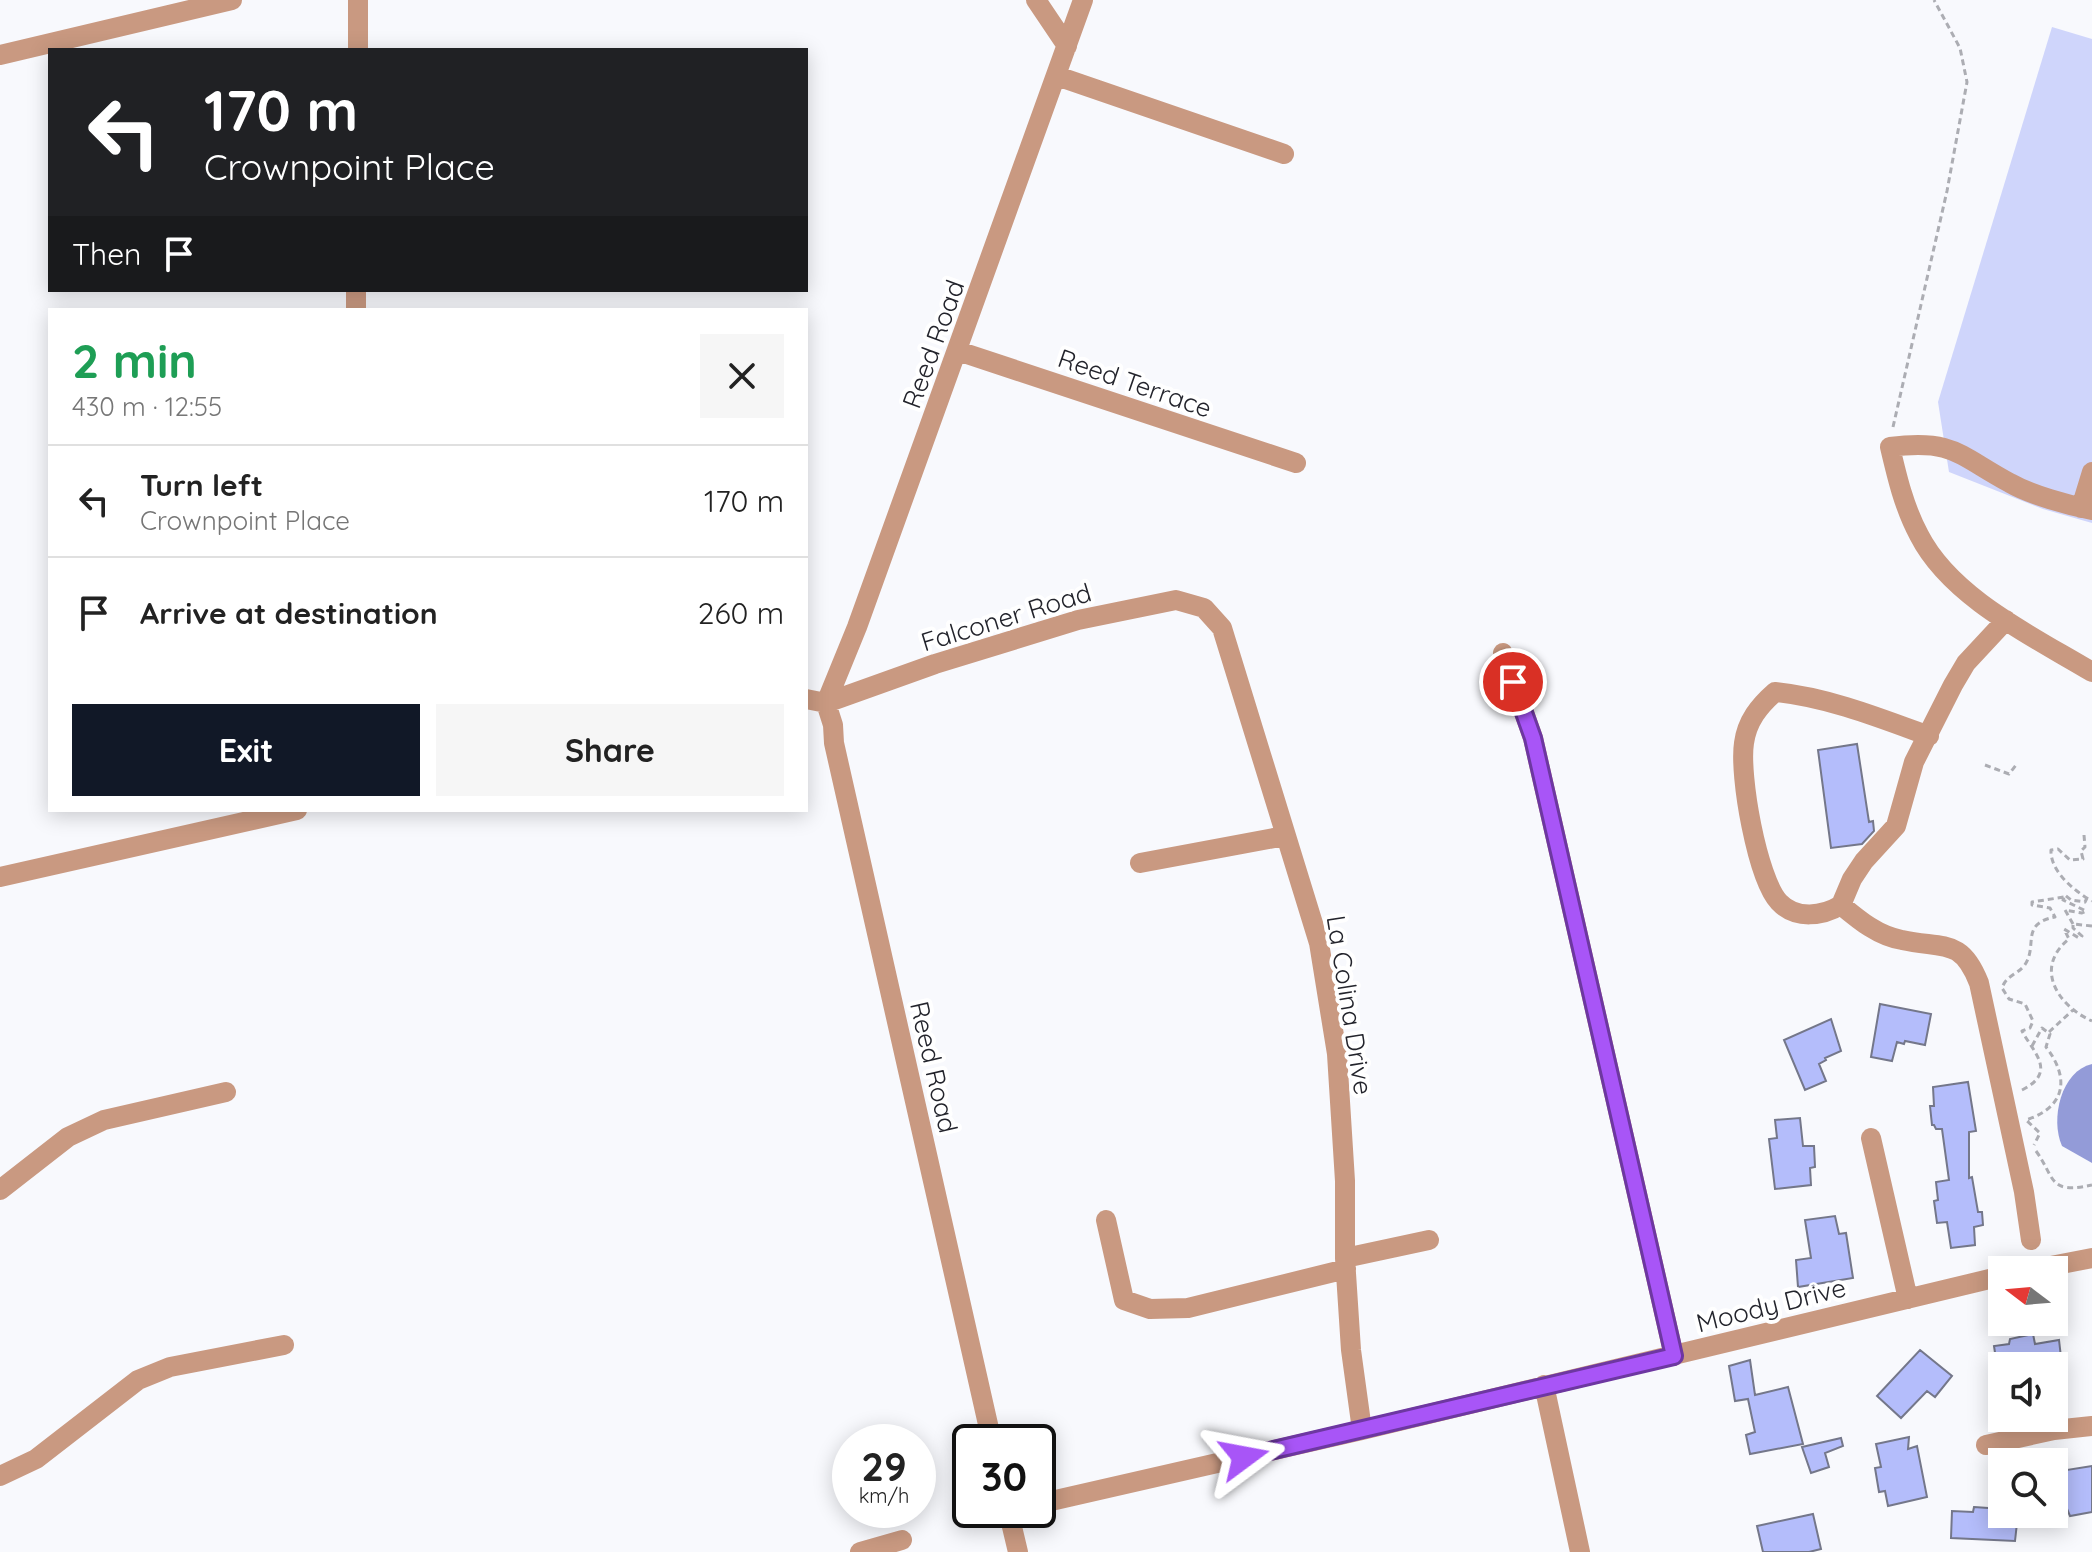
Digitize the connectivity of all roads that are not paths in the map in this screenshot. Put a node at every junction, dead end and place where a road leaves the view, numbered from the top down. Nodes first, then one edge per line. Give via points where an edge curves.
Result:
1 (232, 0) edge
2 (358, 0) edge
3 (1036, 0) edge
4 (1083, 0) edge
5 (1067, 46) junction
6 (358, 48) edge
7 (0, 55) edge
8 (1057, 76) junction
9 (1284, 154) dead end
10 (958, 351) junction
11 (1296, 463) dead end
12 (2092, 472) edge
13 (2086, 509) edge
14 (1204, 608) joint
15 (2006, 620) junction
16 (1503, 653) dead end
17 (2092, 672) edge
18 (816, 701) edge
19 (1929, 736) junction
20 (288, 812) edge
21 (1285, 836) junction
22 (1140, 863) dead end
23 (0, 877) edge
24 (1841, 905) junction
25 (226, 1092) dead end
26 (1871, 1138) dead end
27 (0, 1190) edge
28 (1106, 1220) dead end
29 (1429, 1240) dead end
30 (2031, 1240) dead end
31 (2092, 1258) edge
32 (2068, 1263) edge
33 (1345, 1264) junction
34 (1988, 1279) edge
35 (1908, 1299) junction
36 (284, 1345) dead end
37 (1674, 1356) junction
38 (1544, 1385) junction
39 (988, 1424) edge
40 (2092, 1426) edge
41 (1362, 1430) junction
42 (1986, 1445) dead end
43 (0, 1476) edge
44 (1056, 1500) edge
45 (1013, 1528) edge
46 (902, 1540) dead end
47 (860, 1552) edge
48 (1018, 1552) edge
49 (1580, 1552) edge

1 - 7 street
2 - 6 street
3 - 5 street
4 - 5 street, Reed Road
5 - 8 street, Reed Road
8 - 9 street
8 - 10 street, Reed Road
10 - 11 street, Reed Terrace
10 - 18 street, Reed Road via 857,627
12 - 13 street
13 - 15 street via 2012,485 1955,450 1928,444 1890,447 1920,538 1971,596
14 - 18 street, Falconer Road via 1176,600 1078,620
14 - 21 street, La Colina Drive via 1222,628
15 - 17 street
15 - 19 street via 1966,663
16 - 37 street via 1533,738
18 - 39 street, Reed Road via 833,725
19 - 24 street via 1914,762 1896,826 1864,861
19 - 24 street via 1794,694 1775,692 1754,714 1743,763 1765,877 1780,904 1797,913 1830,912
20 - 23 street
21 - 22 street
21 - 33 street, La Colina Drive via 1319,943 1337,1054
24 - 30 street via 1884,934 1935,943 1958,951 1971,963
25 - 27 street via 104,1120 68,1137
26 - 35 street
28 - 33 street via 1124,1300 1150,1309 1188,1308
29 - 33 street
31 - 32 street
33 - 41 street, La Colina Drive
34 - 35 street, Moody Drive
35 - 37 street, Moody Drive
36 - 43 street via 170,1367 138,1380 36,1459
37 - 38 street, Moody Drive
38 - 41 street, Moody Drive
38 - 49 street
40 - 42 street
41 - 44 street, Moody Drive
45 - 48 street
46 - 47 street

